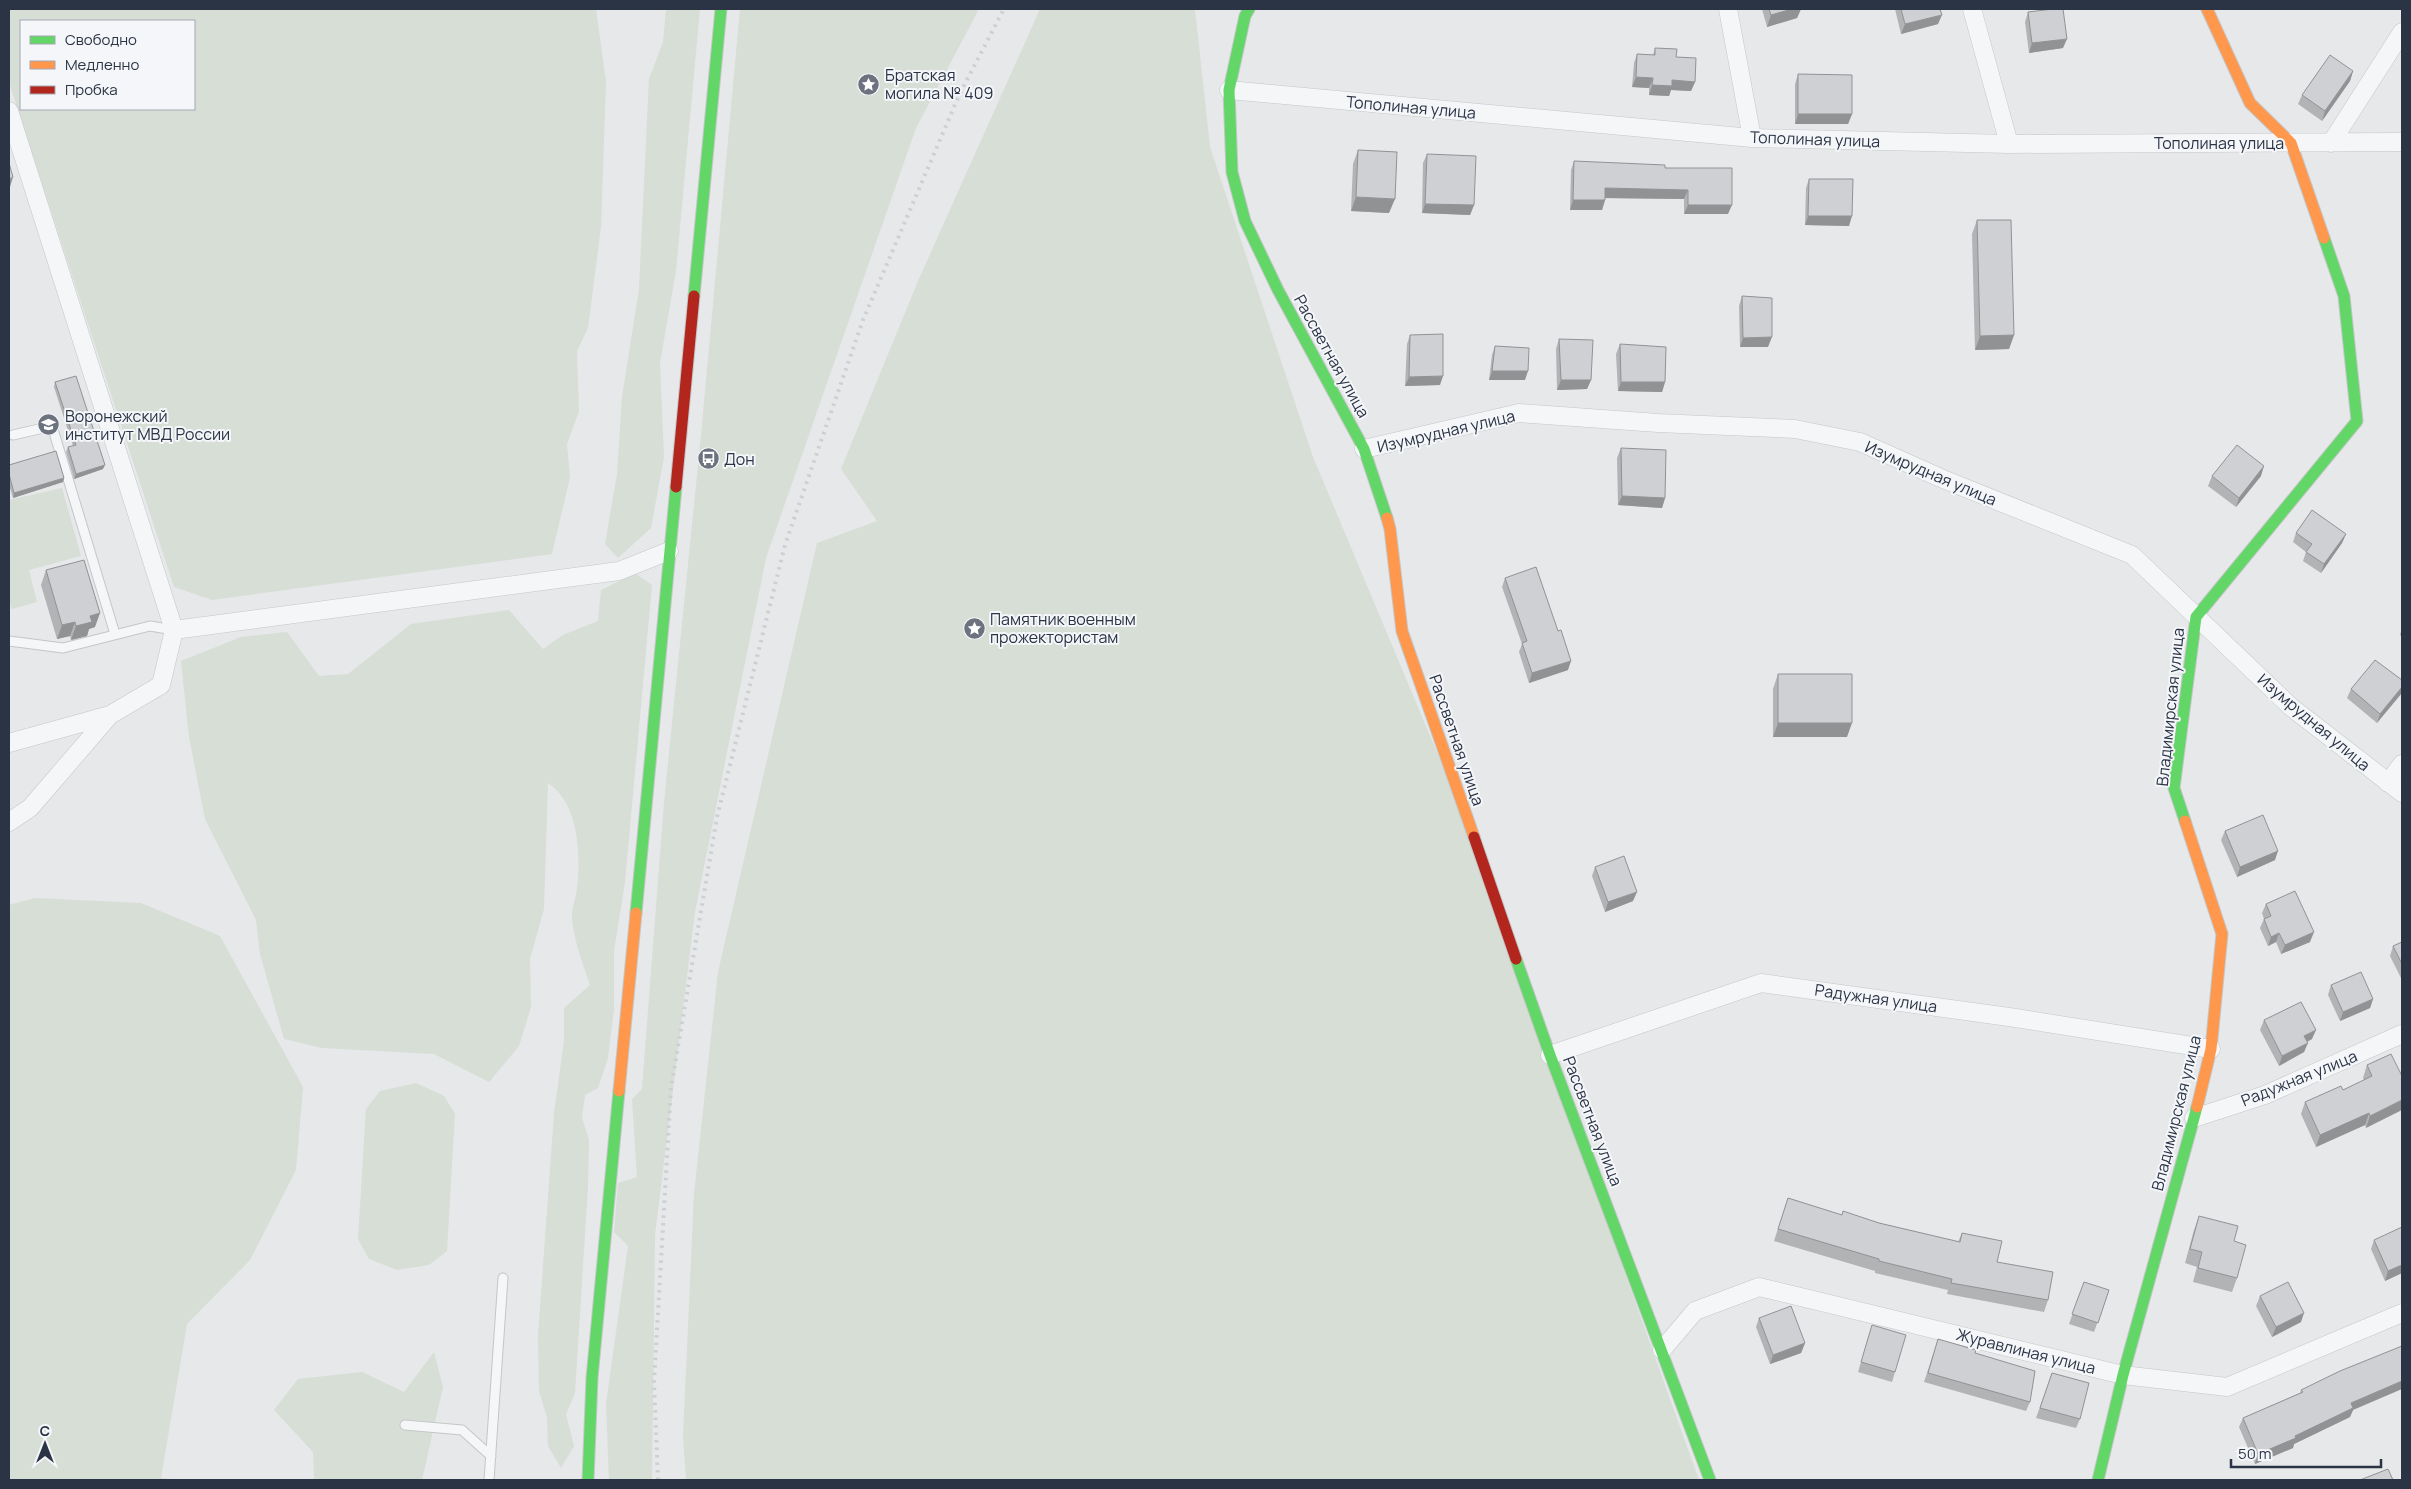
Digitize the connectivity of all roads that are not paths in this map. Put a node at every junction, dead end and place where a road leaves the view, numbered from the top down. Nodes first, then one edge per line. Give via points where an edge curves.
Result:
1 (721, 9) edge
2 (1249, 9) edge
3 (1728, 9) edge
4 (1972, 9) edge
5 (2208, 9) edge
6 (2402, 32) edge
7 (1229, 90) junction
8 (9, 111) edge
9 (1752, 138) junction
10 (2402, 142) edge
11 (2291, 143) junction
12 (2331, 143) junction
13 (2009, 144) junction
14 (14, 435) dead end
15 (1364, 449) junction
16 (669, 551) junction
17 (2196, 617) junction
18 (174, 630) junction
19 (115, 634) junction
20 (9, 641) edge
21 (110, 715) junction
22 (9, 743) edge
23 (2402, 764) edge
24 (2395, 788) edge
25 (9, 822) edge
26 (2402, 1034) edge
27 (2211, 1050) junction
28 (1550, 1055) junction
29 (2194, 1118) junction
30 (503, 1278) dead end
31 (2402, 1313) edge
32 (1662, 1350) junction
33 (2123, 1375) junction
34 (405, 1425) dead end
35 (491, 1456) junction
36 (489, 1480) edge
37 (588, 1480) edge
38 (1710, 1480) edge
39 (2098, 1480) edge

1 - 16 street
2 - 7 street, Рассветная улица
3 - 9 street
4 - 13 street
5 - 11 street, Владимирская улица via 2250,103
6 - 12 street
7 - 9 street, Тополиная улица
7 - 15 street, Рассветная улица via 1232,172 1245,221 1278,290
8 - 18 street
9 - 13 street, Тополиная улица
10 - 12 street, Тополиная улица
11 - 12 street, Тополиная улица
11 - 13 street, Тополиная улица
11 - 17 street, Владимирская улица via 2344,296 2358,421
14 - 19 lane via 52,426
15 - 17 street, Изумрудная улица via 1519,413 1795,429 1860,442 2132,555
15 - 28 street, Рассветная улица via 1390,529 1402,631
16 - 18 street via 619,571
16 - 37 street via 592,1378
17 - 24 street, Изумрудная улица via 2291,707
17 - 27 street, Владимирская улица via 2174,788 2222,934
18 - 19 lane via 150,626
18 - 21 street via 162,685
19 - 20 lane via 63,648
21 - 22 street
21 - 25 street via 30,808
23 - 24 street
26 - 29 street, Радужная улица via 2265,1095
27 - 28 street, Радужная улица via 2009,1017 1762,983
27 - 29 street, Владимирская улица
28 - 32 street, Рассветная улица
29 - 33 street, Владимирская улица
30 - 35 lane
31 - 33 street, Журавлиная улица via 2227,1387
32 - 33 street, Журавлиная улица via 1696,1311 1759,1287
32 - 38 street, Рассветная улица
33 - 39 street, Владимирская улица
34 - 35 lane via 462,1430
35 - 36 lane

